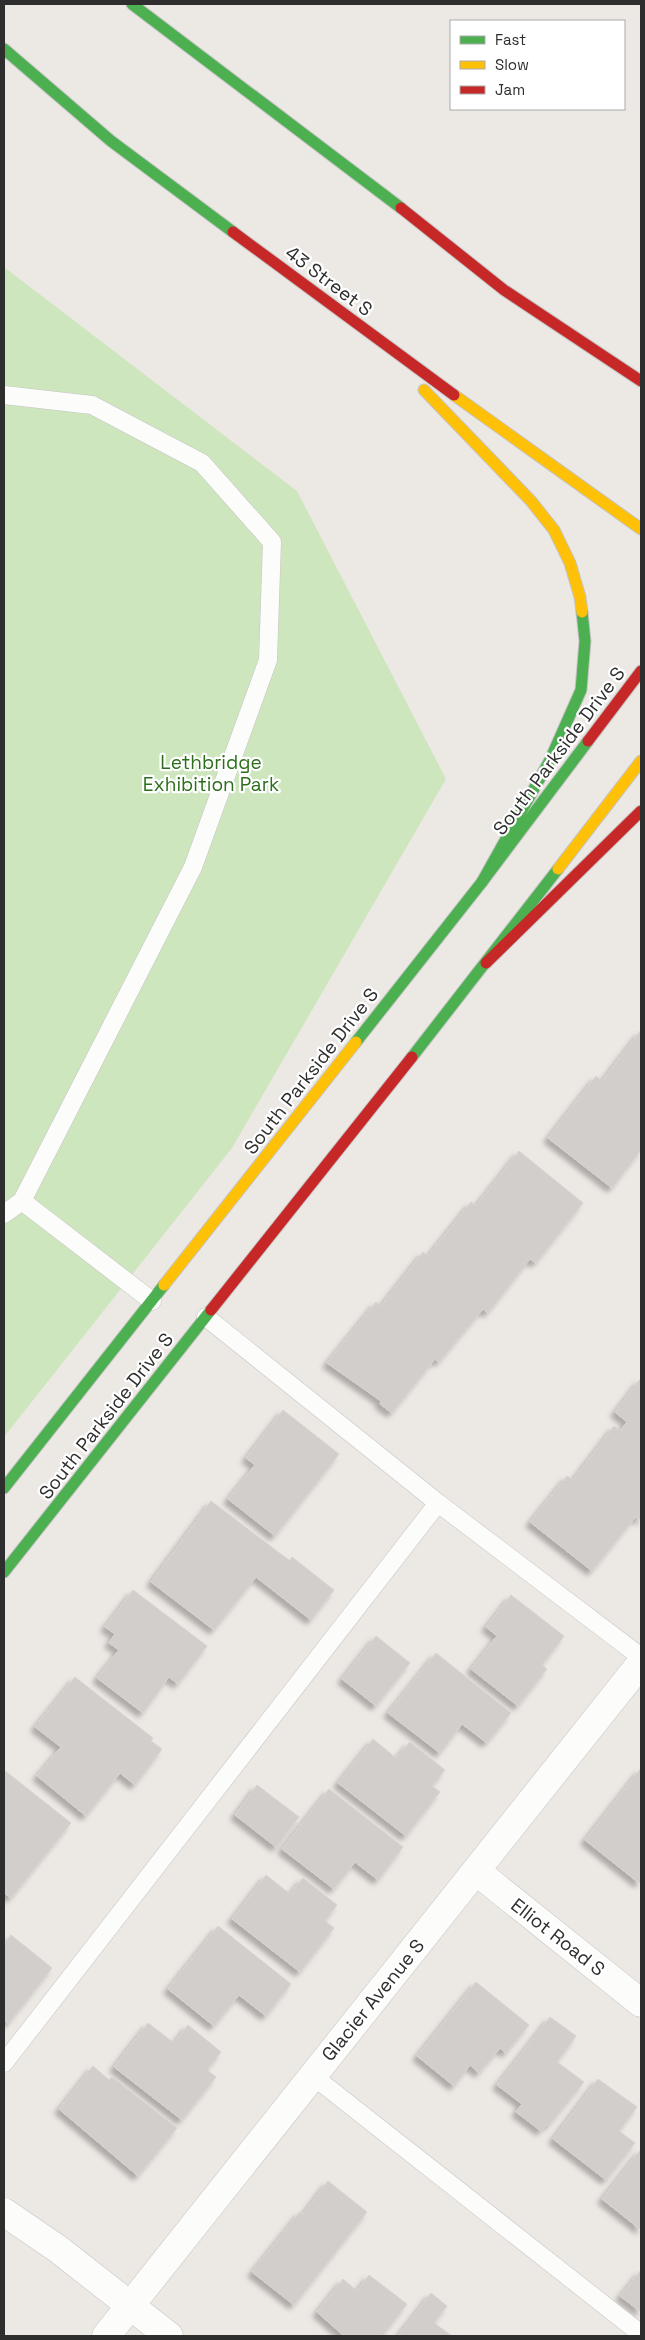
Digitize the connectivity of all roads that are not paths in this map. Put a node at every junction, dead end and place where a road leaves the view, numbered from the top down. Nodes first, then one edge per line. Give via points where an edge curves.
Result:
1 (132, 4) edge
2 (4, 49) edge
3 (375, 338) junction
4 (641, 381) edge
5 (4, 395) edge
6 (641, 529) edge
7 (641, 671) edge
8 (641, 761) edge
9 (641, 811) edge
10 (482, 882) junction
11 (486, 963) junction
12 (22, 1201) junction
13 (4, 1214) edge
14 (152, 1301) junction
15 (206, 1317) junction
16 (4, 1488) edge
17 (438, 1503) junction
18 (4, 1572) edge
19 (641, 1657) edge
20 (641, 1663) edge
21 (476, 1871) junction
22 (641, 2003) edge
23 (4, 2062) edge
24 (312, 2076) junction
25 (4, 2212) edge
26 (130, 2306) junction
27 (641, 2334) edge
28 (106, 2336) edge
29 (169, 2336) edge

1 - 4 main road via 504,290
2 - 3 main road, 43 Street S via 111,141
3 - 6 main road, 43 Street S
3 - 10 main road via 531,501 554,530 570,562 580,598 585,641 581,690 550,760
5 - 12 lane via 92,405 202,464 272,542 268,660 193,867
7 - 10 main road, South Parkside Drive S
8 - 11 main road, South Parkside Drive S
9 - 11 main road
10 - 14 main road, South Parkside Drive S
11 - 15 main road, South Parkside Drive S
12 - 13 lane
12 - 14 lane
14 - 16 main road, South Parkside Drive S
15 - 17 lane
15 - 18 main road, South Parkside Drive S
17 - 19 lane
17 - 23 lane
20 - 21 street, Glacier Avenue S
21 - 22 street, Elliot Road S
21 - 24 street, Glacier Avenue S
24 - 26 street, Glacier Avenue S
24 - 27 lane
25 - 26 street via 58,2249
26 - 28 street, Glacier Avenue S
26 - 29 street

